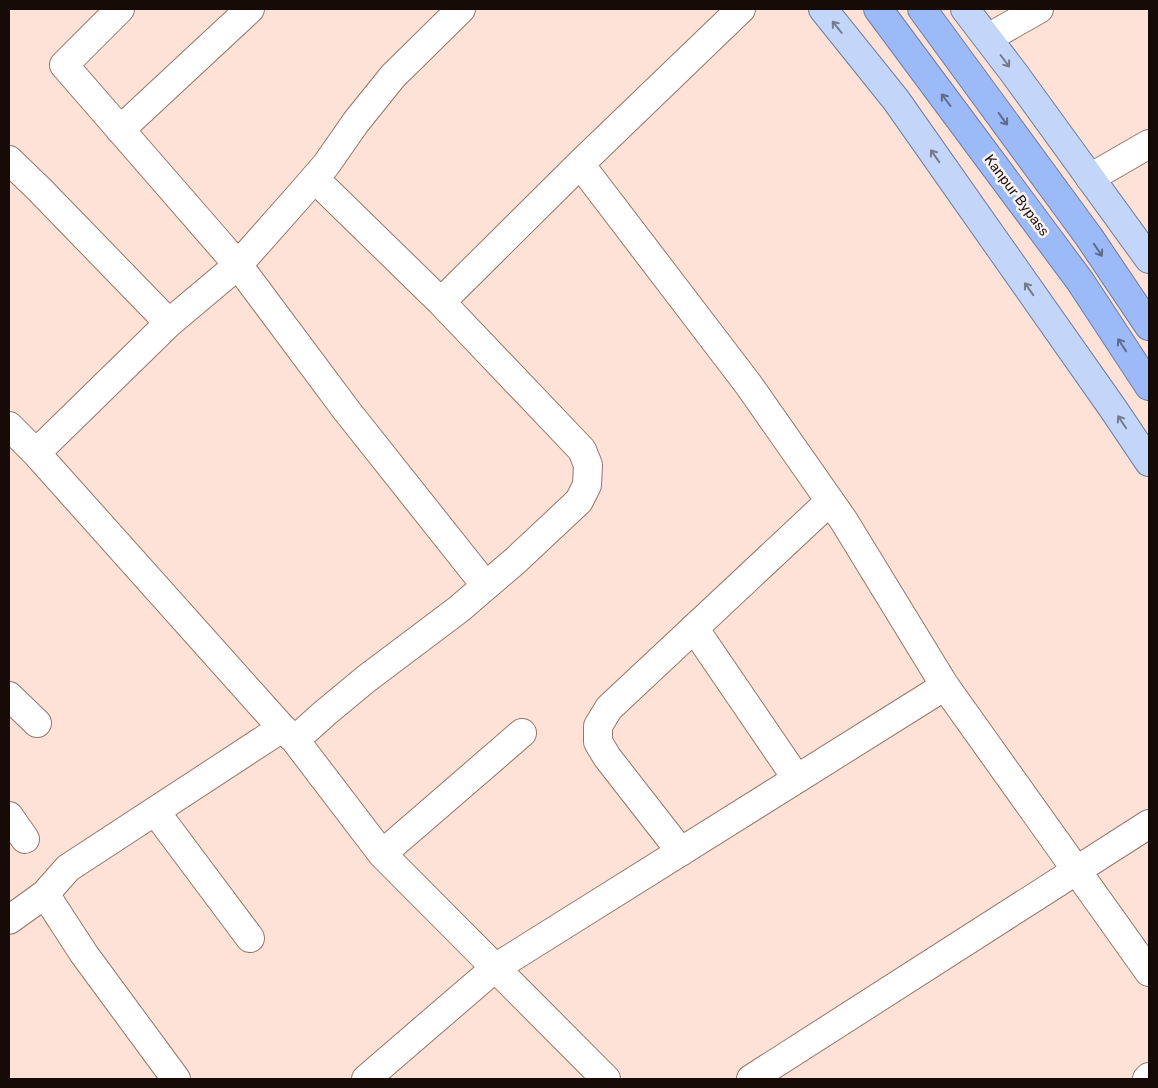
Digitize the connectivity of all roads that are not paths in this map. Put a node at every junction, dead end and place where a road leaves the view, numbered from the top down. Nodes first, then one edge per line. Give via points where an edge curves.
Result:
1 (120, 9) edge
2 (250, 9) edge
3 (461, 9) edge
4 (741, 9) edge
5 (823, 9) edge
6 (878, 9) edge
7 (922, 9) edge
8 (965, 9) edge
9 (1039, 9) edge
10 (988, 38) junction
11 (120, 130) junction
12 (1149, 144) edge
13 (9, 160) edge
14 (580, 164) junction
15 (1090, 178) junction
16 (314, 179) junction
17 (1149, 259) edge
18 (238, 264) junction
19 (441, 302) junction
20 (170, 324) junction
21 (1149, 326) edge
22 (1149, 386) edge
23 (9, 426) edge
24 (36, 453) junction
25 (1149, 462) edge
26 (830, 501) junction
27 (486, 586) junction
28 (694, 628) junction
29 (945, 686) junction
30 (9, 696) edge
31 (37, 723) dead end
32 (522, 733) dead end
33 (288, 734) junction
34 (797, 779) junction
35 (155, 811) junction
36 (9, 816) edge
37 (1149, 824) edge
38 (25, 839) dead end
39 (681, 852) junction
40 (382, 854) junction
41 (1076, 871) junction
42 (45, 894) junction
43 (9, 920) edge
44 (250, 938) dead end
45 (495, 968) junction
46 (1149, 972) edge
47 (176, 1079) edge
48 (366, 1079) edge
49 (606, 1079) edge
50 (750, 1079) edge

1 - 11 street via 64,65
2 - 11 street
3 - 16 street via 393,76
4 - 14 street
25 -> 5 main road via 896,100
22 -> 6 highway, Kanpur Bypass via 1080,281
7 -> 21 highway via 1089,237
8 - 10 main road
9 - 10 street
10 -> 15 main road
11 - 18 street
12 - 15 street
13 - 20 street
14 - 19 street
14 - 26 street via 748,384
15 - 17 main road
16 - 18 street
16 - 19 street
18 - 20 street
18 - 27 street via 347,411
19 - 27 street via 582,450 588,465 587,485 579,501
20 - 24 street
23 - 24 street
24 - 33 street
26 - 28 street
26 - 29 street
27 - 33 street via 325,713
28 - 34 street
28 - 39 street via 609,708 598,726 598,742 607,757
29 - 34 street
29 - 41 street
30 - 31 street
32 - 40 street
33 - 35 street
33 - 40 street
34 - 39 street
35 - 42 street via 68,868
35 - 44 street
36 - 38 street
37 - 41 street
39 - 45 street
40 - 45 street
41 - 46 street
41 - 50 street
42 - 43 street
42 - 47 street via 84,954
45 - 48 street
45 - 49 street

